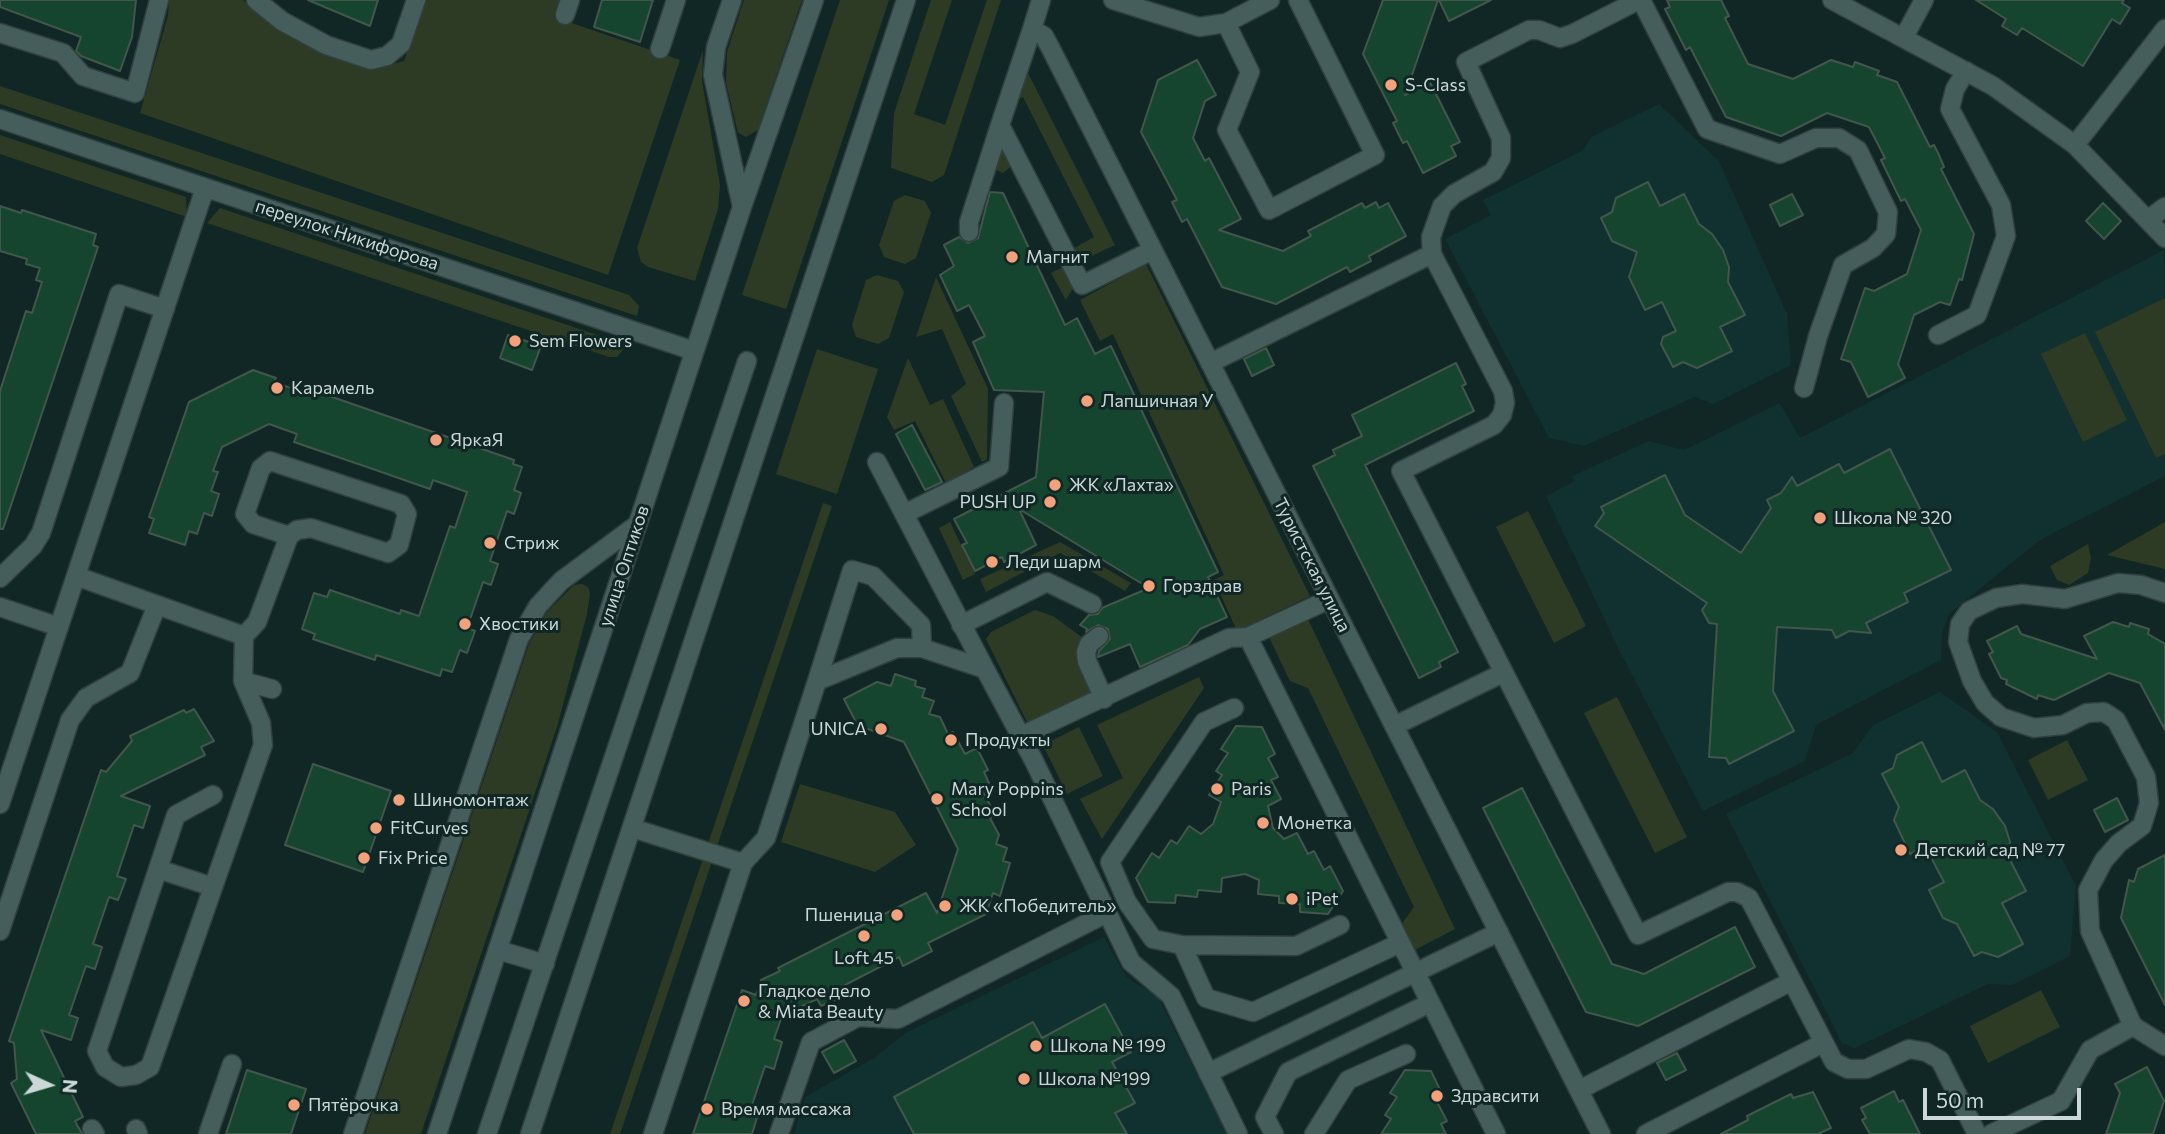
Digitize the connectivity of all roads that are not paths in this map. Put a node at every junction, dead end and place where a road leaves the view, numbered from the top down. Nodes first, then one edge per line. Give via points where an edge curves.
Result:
1 (159, 0) edge
2 (256, 0) edge
3 (415, 0) edge
4 (676, 0) edge
5 (732, 0) edge
6 (814, 0) edge
7 (906, 0) edge
8 (1041, 0) edge
9 (1113, 0) edge
10 (1270, 0) edge
11 (1298, 0) edge
12 (1640, 0) edge
13 (1832, 0) edge
14 (1924, 0) edge
15 (1147, 5) edge
16 (1226, 23) junction
17 (1032, 29) junction
18 (2165, 29) edge
19 (0, 33) edge
20 (1904, 37) junction
21 (660, 48) dead end
22 (1966, 71) junction
23 (0, 119) edge
24 (1000, 125) junction
25 (2075, 145) junction
26 (205, 188) junction
27 (742, 207) junction
28 (2165, 207) edge
29 (2149, 219) junction
30 (969, 232) dead end
31 (2165, 238) edge
32 (1153, 250) junction
33 (1432, 254) junction
34 (165, 309) junction
35 (1938, 335) dead end
36 (694, 351) junction
37 (747, 361) dead end
38 (1210, 363) junction
39 (1804, 388) dead end
40 (1004, 402) dead end
41 (877, 462) dead end
42 (904, 514) junction
43 (638, 523) junction
44 (289, 536) junction
45 (76, 576) junction
46 (0, 578) edge
47 (2165, 593) edge
48 (1330, 599) junction
49 (1092, 604) dead end
50 (157, 605) junction
51 (0, 607) edge
52 (961, 625) junction
53 (59, 627) junction
54 (244, 636) junction
55 (1099, 636) dead end
56 (1248, 637) junction
57 (922, 648) junction
58 (985, 669) junction
59 (1503, 673) junction
60 (243, 681) junction
61 (817, 681) junction
62 (272, 689) dead end
63 (1104, 699) junction
64 (1234, 708) dead end
65 (1394, 726) junction
66 (1021, 736) junction
67 (213, 795) dead end
68 (0, 804) edge
69 (632, 828) junction
70 (743, 863) junction
71 (158, 869) junction
72 (213, 887) junction
73 (1105, 914) junction
74 (1340, 925) dead end
75 (0, 931) edge
76 (1499, 932) junction
77 (1401, 943) junction
78 (1182, 945) junction
79 (498, 950) junction
80 (545, 964) junction
81 (1415, 973) junction
82 (1792, 981) junction
83 (1430, 1003) junction
84 (2133, 1026) junction
85 (1824, 1044) junction
86 (2165, 1046) edge
87 (1406, 1054) dead end
88 (232, 1064) dead end
89 (1208, 1073) junction
90 (1579, 1090) junction
91 (208, 1134) edge
92 (353, 1134) edge
93 (437, 1134) edge
94 (487, 1134) edge
95 (530, 1134) edge
96 (653, 1134) edge
97 (779, 1134) edge
98 (1238, 1134) edge
99 (1273, 1134) edge
100 (1314, 1134) edge
101 (1496, 1134) edge
102 (1601, 1134) edge
103 (1646, 1134) edge
104 (1977, 1134) edge
105 (1991, 1134) edge

1 - 19 street via 135,93 83,76 63,53
2 - 3 street via 282,21 326,45 371,60 387,56 401,44
4 - 21 street
5 - 27 street via 716,47 713,75
6 - 27 street, улица Оптиков
7 - 69 street
8 - 17 street
9 - 15 street
10 - 16 street
11 - 16 street via 1375,155 1269,210 1227,130 1250,72
12 - 33 street via 1572,34 1560,38 1529,30 1466,62 1501,138 1501,158 1493,172 1442,206 1431,237
12 - 39 street via 1707,129 1780,153 1816,138 1839,138 1858,150 1888,212 1886,234 1873,248 1843,265
13 - 20 street
14 - 20 street
15 - 16 street via 1199,27
17 - 24 street
17 - 32 street, Туристская улица via 1044,36
18 - 25 street
20 - 22 street
22 - 25 street
22 - 35 street via 1950,109 2001,205 2006,236 1977,314
23 - 26 street, переулок Никифорова
24 - 30 street via 968,222
24 - 32 street via 1082,285
25 - 29 street
26 - 34 street
26 - 36 street, переулок Никифорова
27 - 36 street, улица Оптиков
28 - 29 street
29 - 31 street
32 - 38 street, Туристская улица
33 - 38 street
33 - 59 street via 1505,403 1494,425 1401,471
34 - 45 street
34 - 46 street via 119,294 41,533
36 - 43 street, улица Оптиков
37 - 80 street
38 - 48 street, Туристская улица
40 - 42 street via 999,467
41 - 42 street
42 - 52 street
43 - 79 street, улица Оптиков
43 - 92 street via 561,581 538,606 519,639
44 - 44 street via 253,524 245,514 261,468 270,461 401,504 407,514 399,545 388,553 305,527
44 - 54 street via 257,622
45 - 50 street
45 - 53 street
47 - 84 street via 2141,584 2118,583 2064,599 2022,594 1996,598 1969,611 1960,624 1958,642 1985,704 2001,717 2034,729 2104,712 2116,720 2146,776 2149,803 2142,826 2104,860 2088,890 2090,931
48 - 56 street
48 - 65 street, Туристская улица
49 - 52 street via 1047,582
50 - 54 street
50 - 75 street via 130,673 86,698 71,720
51 - 53 street
52 - 58 street
53 - 68 street
54 - 60 street
55 - 63 street via 1086,652
56 - 63 street via 1229,638
56 - 77 street
57 - 58 street
57 - 61 street via 897,648
57 - 61 street via 920,625 873,576 852,570
58 - 66 street
59 - 65 street
59 - 82 street via 1638,934 1728,892 1737,892 1756,908
60 - 62 street
60 - 72 street via 261,723 263,745
61 - 70 street via 766,838
63 - 66 street
64 - 78 street via 1204,722 1111,862 1127,902 1153,939
65 - 76 street, Туристская улица
66 - 73 street
67 - 71 street via 176,815
69 - 70 street
69 - 95 street
70 - 96 street
71 - 72 street
71 - 72 street via 97,1051 105,1067 121,1077 136,1075 149,1066
73 - 89 street via 1131,962 1171,996
73 - 97 street via 898,1019 859,1017 811,1042
74 - 78 street via 1296,946
76 - 81 street
76 - 90 street, Туристская улица
77 - 78 street via 1253,1012 1206,998
77 - 81 street
79 - 80 street
79 - 93 street, улица Оптиков
80 - 94 street
81 - 83 street
81 - 89 street
82 - 85 street
82 - 90 street
83 - 99 street via 1288,1072 1265,1117
83 - 101 street
84 - 86 street
84 - 105 street via 2090,1050 2061,1101
85 - 103 street
85 - 104 street via 1834,1062 1848,1069 1866,1069 1909,1049 1940,1060
87 - 100 street via 1348,1080
88 - 91 street
89 - 98 street
90 - 102 street, Туристская улица

